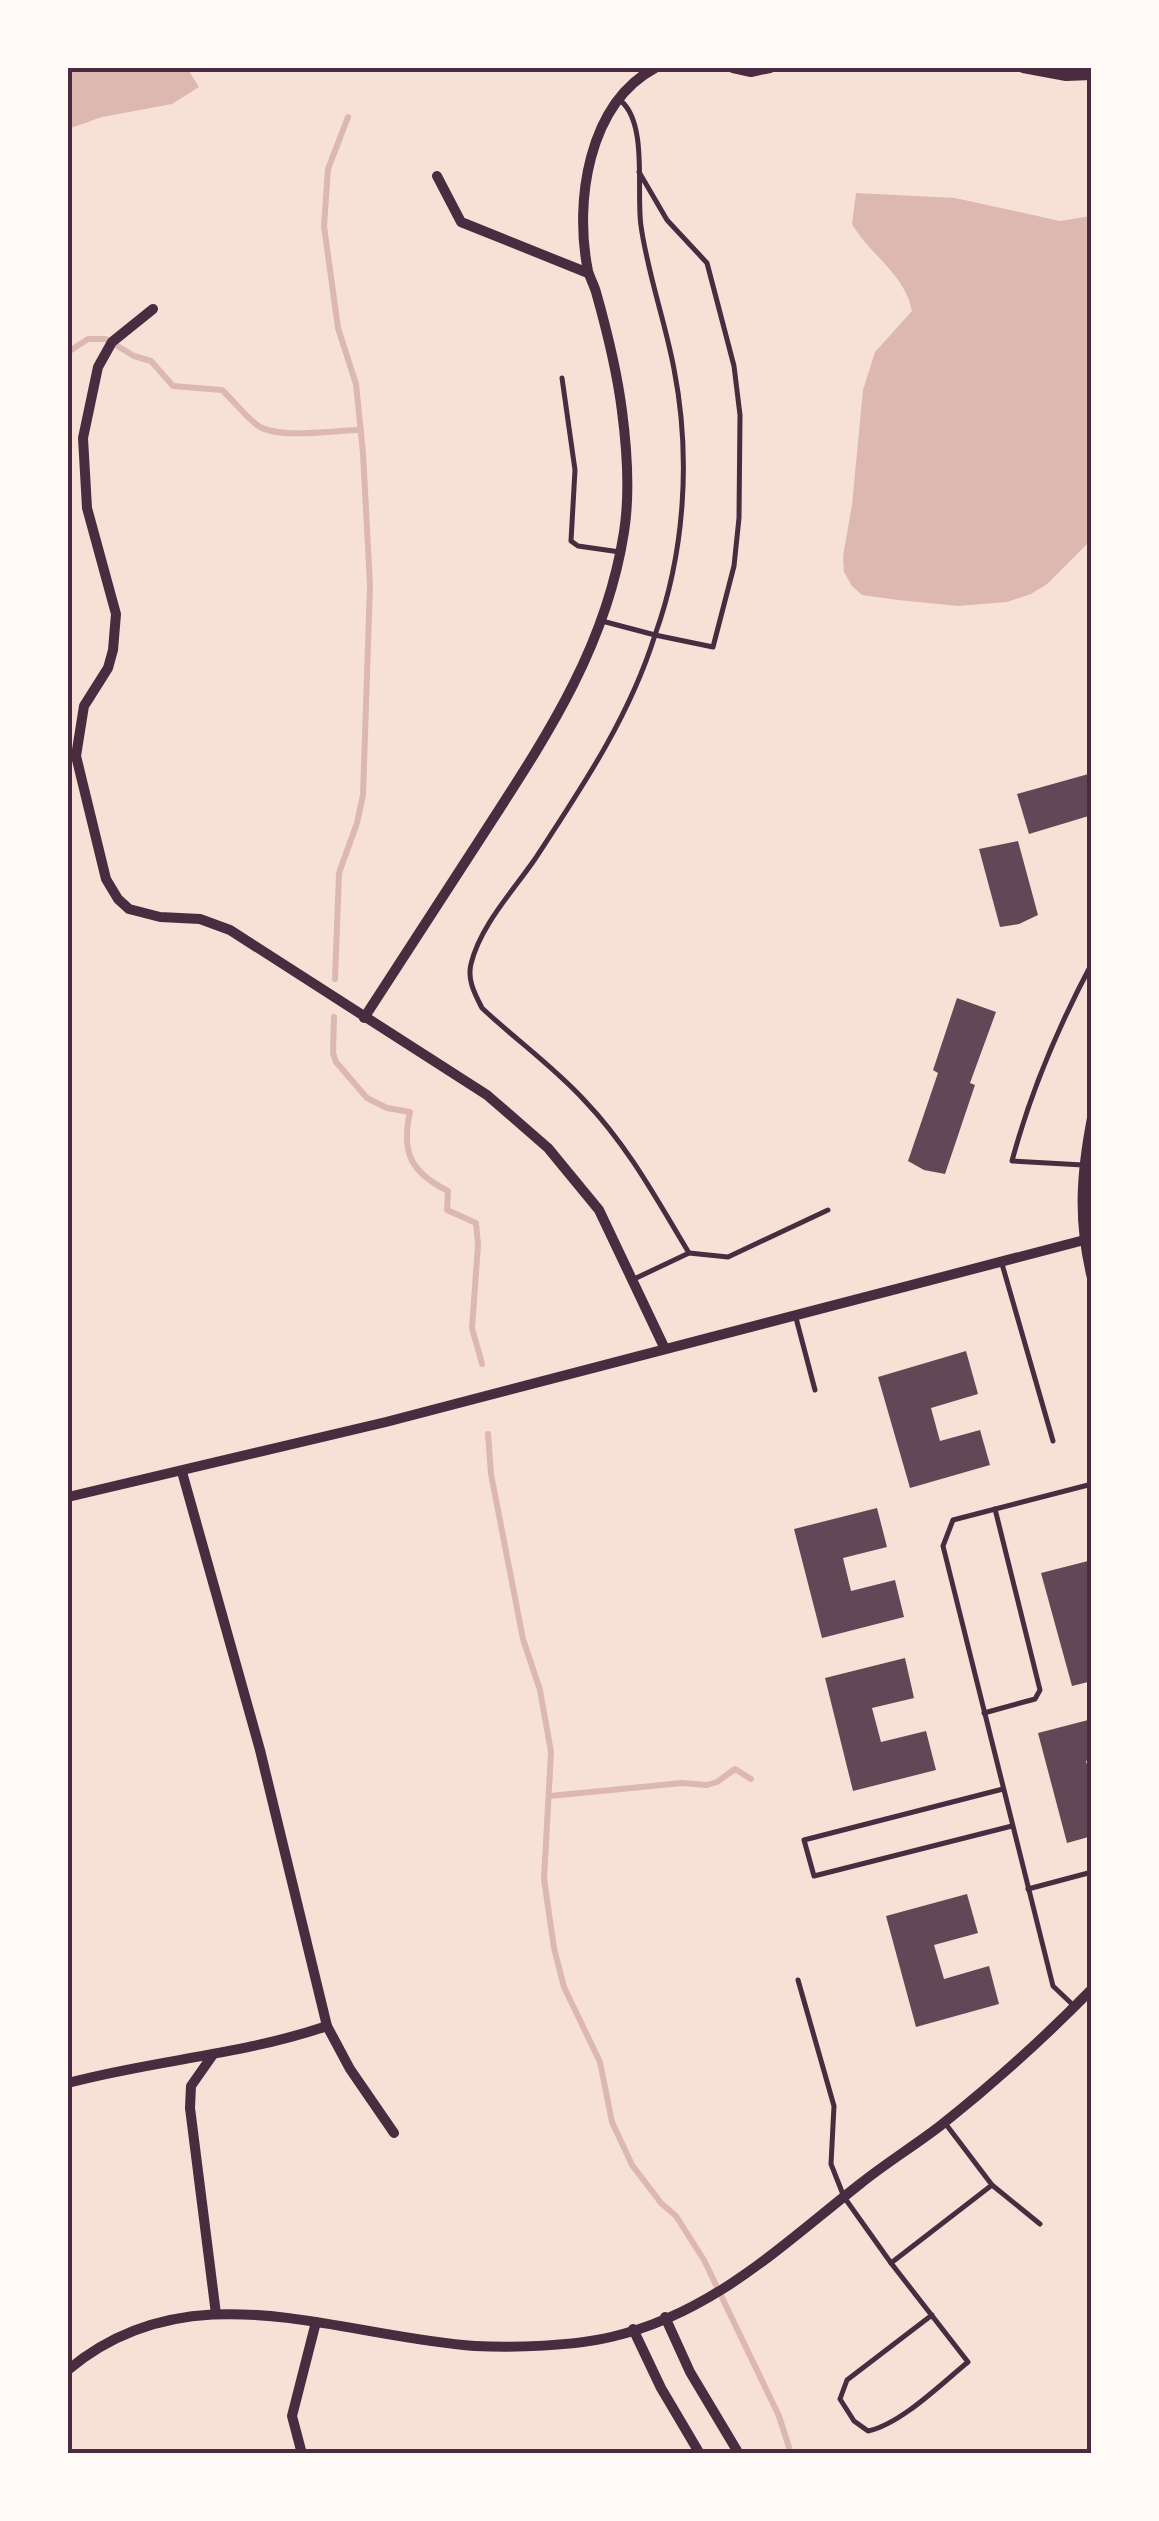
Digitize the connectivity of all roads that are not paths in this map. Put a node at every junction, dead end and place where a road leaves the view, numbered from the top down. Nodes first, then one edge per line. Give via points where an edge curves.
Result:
1 (655, 68) edge
2 (733, 68) edge
3 (770, 68) edge
4 (1023, 68) edge
5 (1092, 76) edge
6 (619, 99) junction
7 (639, 172) junction
8 (437, 176) dead end
9 (588, 274) junction
10 (153, 309) dead end
11 (562, 378) dead end
12 (620, 552) junction
13 (601, 620) junction
14 (655, 635) junction
15 (1092, 963) edge
16 (364, 1018) junction
17 (1092, 1118) edge
18 (1089, 1142) edge
19 (1082, 1166) junction
20 (828, 1210) dead end
21 (1087, 1240) edge
22 (689, 1253) junction
23 (1001, 1262) junction
24 (1092, 1278) edge
25 (632, 1280) junction
26 (795, 1315) junction
27 (665, 1349) junction
28 (815, 1390) dead end
29 (1053, 1440) dead end
30 (182, 1472) junction
31 (1092, 1484) edge
32 (68, 1497) edge
33 (995, 1509) junction
34 (984, 1714) junction
35 (1003, 1790) junction
36 (1012, 1826) junction
37 (1092, 1872) edge
38 (1028, 1889) junction
39 (798, 1980) dead end
40 (1092, 1989) edge
41 (1075, 2006) junction
42 (327, 2026) junction
43 (212, 2056) junction
44 (68, 2083) edge
45 (944, 2122) junction
46 (394, 2133) dead end
47 (992, 2185) junction
48 (844, 2197) junction
49 (1040, 2224) dead end
50 (891, 2263) junction
51 (216, 2314) junction
52 (932, 2315) junction
53 (665, 2317) junction
54 (316, 2322) junction
55 (633, 2330) junction
56 (68, 2370) edge
57 (302, 2454) edge
58 (700, 2454) edge
59 (739, 2454) edge

1 - 6 street
2 - 3 street
4 - 5 street
6 - 7 lane via 632,110
6 - 9 street via 603,122 583,206
7 - 14 lane via 645,252 675,371 683,467 674,564
7 - 14 lane via 667,220 706,264 740,415 734,566 712,647
8 - 9 street via 461,222
9 - 12 street via 622,412
10 - 16 street via 112,342 98,367 83,438 87,508 116,614 108,668 84,706 76,756 106,879 130,909 230,930
11 - 12 lane via 575,470 571,542
12 - 13 street
13 - 14 lane
13 - 16 street via 557,720
14 - 22 lane via 616,731 480,939 470,968 482,1008 611,1130
15 - 19 lane via 1027,1104 1012,1160
16 - 25 street via 487,1095 548,1148 599,1210
17 - 18 street
18 - 19 street
19 - 21 street
20 - 22 lane via 728,1257
21 - 23 street
21 - 24 street
22 - 25 lane
23 - 26 street
23 - 29 lane
25 - 27 street
26 - 27 street
26 - 28 lane
27 - 30 street
30 - 32 street
30 - 42 street via 260,1750
31 - 33 lane
33 - 34 lane via 953,1520 942,1546
33 - 34 lane via 1040,1690 1035,1699
34 - 35 lane
35 - 36 lane
35 - 36 lane via 804,1840 814,1876
36 - 38 lane
37 - 38 lane
38 - 41 lane via 1053,1986
39 - 48 lane via 834,2106 830,2164
40 - 41 street
41 - 45 street
42 - 43 street
42 - 46 street
43 - 44 street
43 - 51 street via 192,2086 190,2108
45 - 47 lane
45 - 48 street
47 - 49 lane
47 - 50 lane
48 - 50 lane
48 - 53 street via 753,2272
50 - 52 lane
51 - 54 street
51 - 56 street via 136,2329
52 - 52 lane via 968,2362 896,2419 868,2431 840,2399 847,2380
53 - 55 street
53 - 59 street
54 - 55 street via 477,2346
54 - 57 street via 292,2416
55 - 58 street

